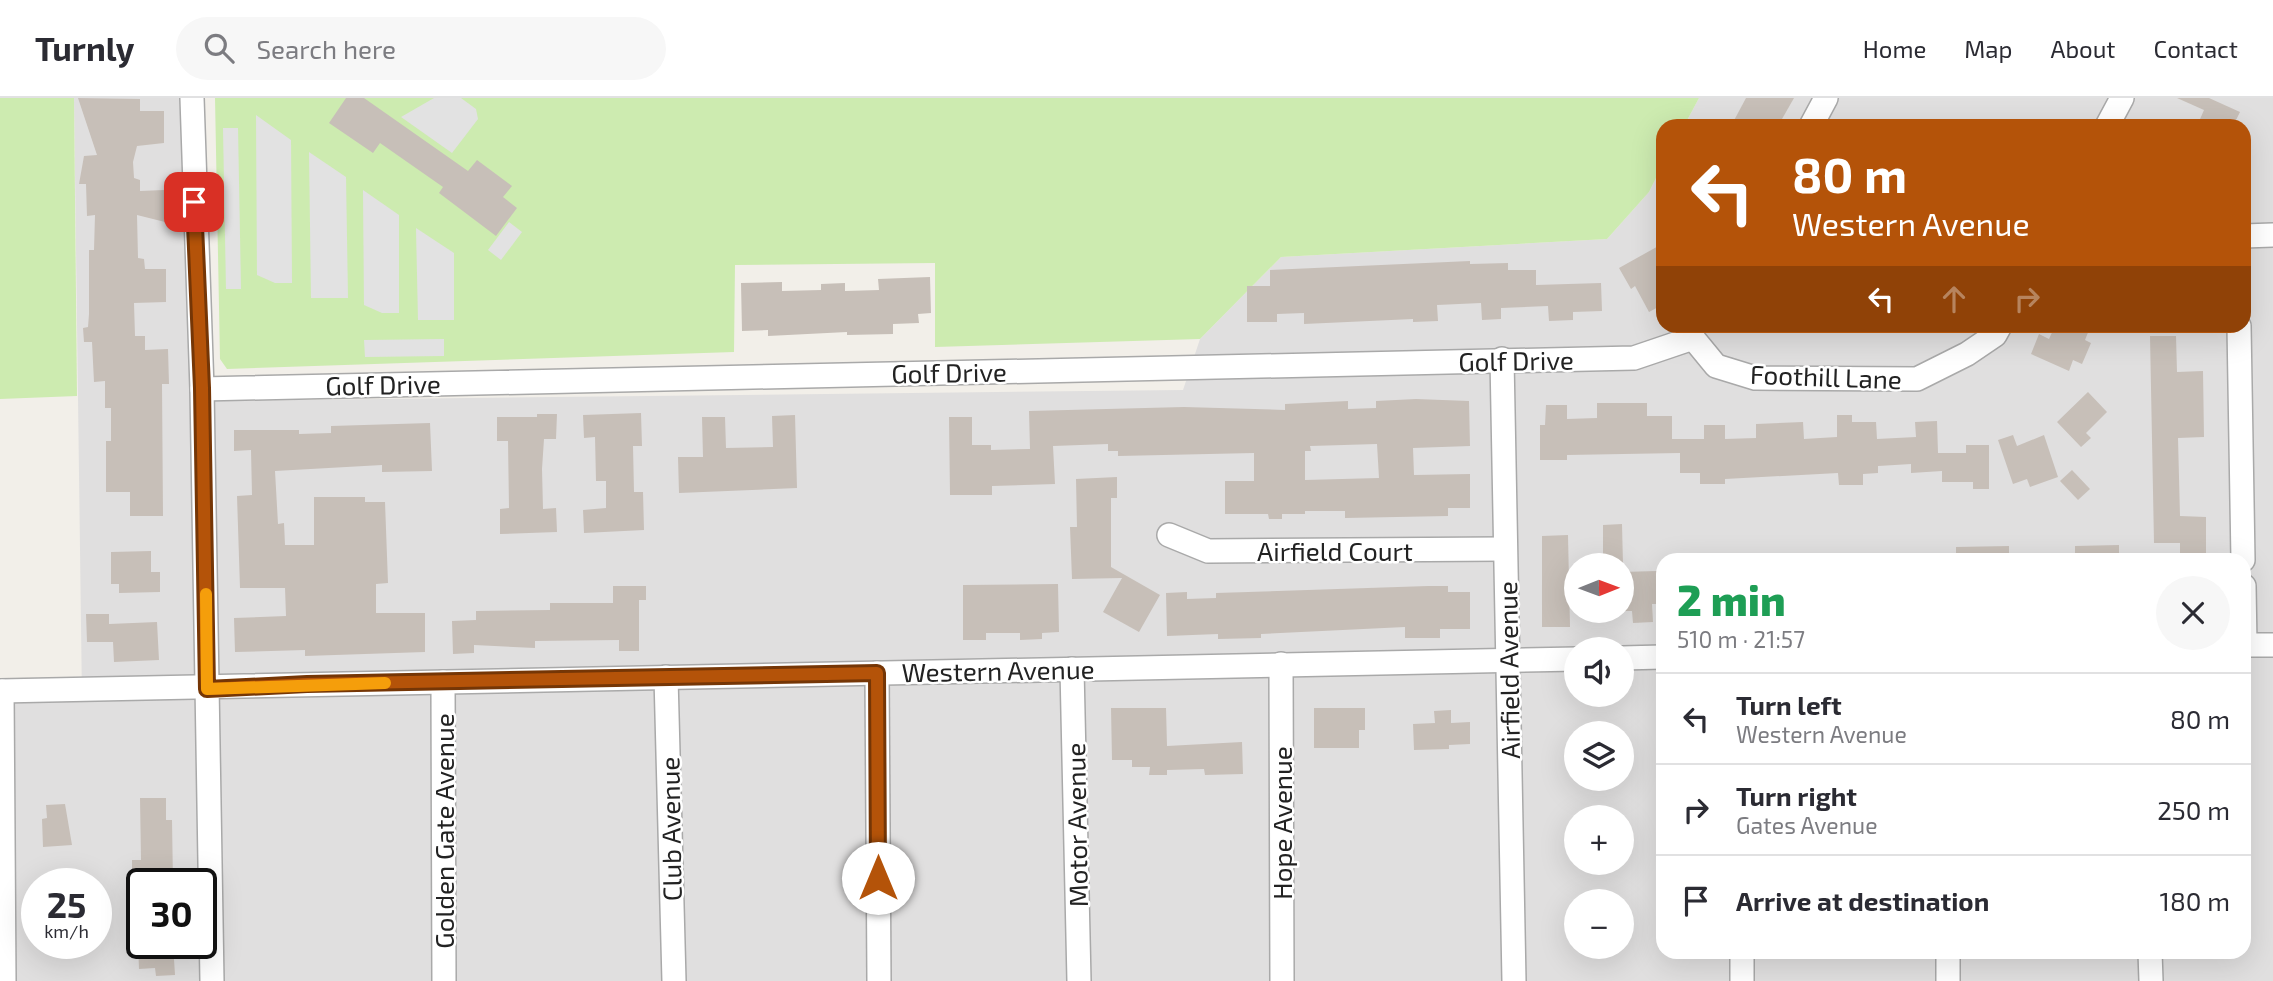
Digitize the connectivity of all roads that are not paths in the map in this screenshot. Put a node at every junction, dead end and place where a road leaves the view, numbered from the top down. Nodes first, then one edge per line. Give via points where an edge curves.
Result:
1 (192, 98) edge
2 (1826, 98) edge
3 (2122, 98) edge
4 (1815, 119) edge
5 (2111, 119) edge
6 (2273, 235) edge
7 (2251, 236) edge
8 (1695, 333) edge
9 (1698, 333) edge
10 (1996, 333) edge
11 (2239, 333) edge
12 (1502, 359) junction
13 (202, 388) junction
14 (1169, 535) dead end
15 (1504, 549) junction
16 (2243, 553) edge
17 (2251, 645) edge
18 (2273, 645) edge
19 (1634, 657) edge
20 (1656, 657) edge
21 (1564, 659) edge
22 (1508, 660) junction
23 (1280, 664) junction
24 (1072, 668) junction
25 (877, 673) junction
26 (666, 677) junction
27 (443, 681) junction
28 (207, 689) junction
29 (1, 691) edge
30 (1742, 959) edge
31 (1948, 959) edge
32 (2150, 959) edge
33 (4, 981) edge
34 (212, 981) edge
35 (444, 981) edge
36 (674, 981) edge
37 (879, 981) edge
38 (1079, 981) edge
39 (1282, 981) edge
40 (1514, 981) edge
41 (1742, 981) edge
42 (1948, 981) edge
43 (2151, 981) edge

1 - 13 street
2 - 4 street
3 - 5 street
6 - 7 street
8 - 12 street, Golf Drive via 1634,358
9 - 10 street, Foothill Lane via 1716,366 1755,378 1917,379 1968,354
11 - 16 street
12 - 13 street, Golf Drive
12 - 15 street, Airfield Avenue
13 - 28 street
14 - 15 street, Airfield Court via 1208,551
15 - 22 street, Airfield Avenue
17 - 18 street
19 - 20 street
21 - 22 street, Western Avenue
22 - 23 street, Western Avenue
22 - 40 street, Airfield Avenue
23 - 24 street, Western Avenue
23 - 39 street, Hope Avenue
24 - 25 street, Western Avenue
24 - 38 street, Motor Avenue
25 - 26 street, Western Avenue
25 - 37 street
26 - 27 street, Western Avenue
26 - 36 street, Club Avenue
27 - 28 street, Western Avenue
27 - 35 street, Golden Gate Avenue
28 - 29 street, Western Avenue
28 - 34 street
29 - 33 street
30 - 41 street
31 - 42 street
32 - 43 street

